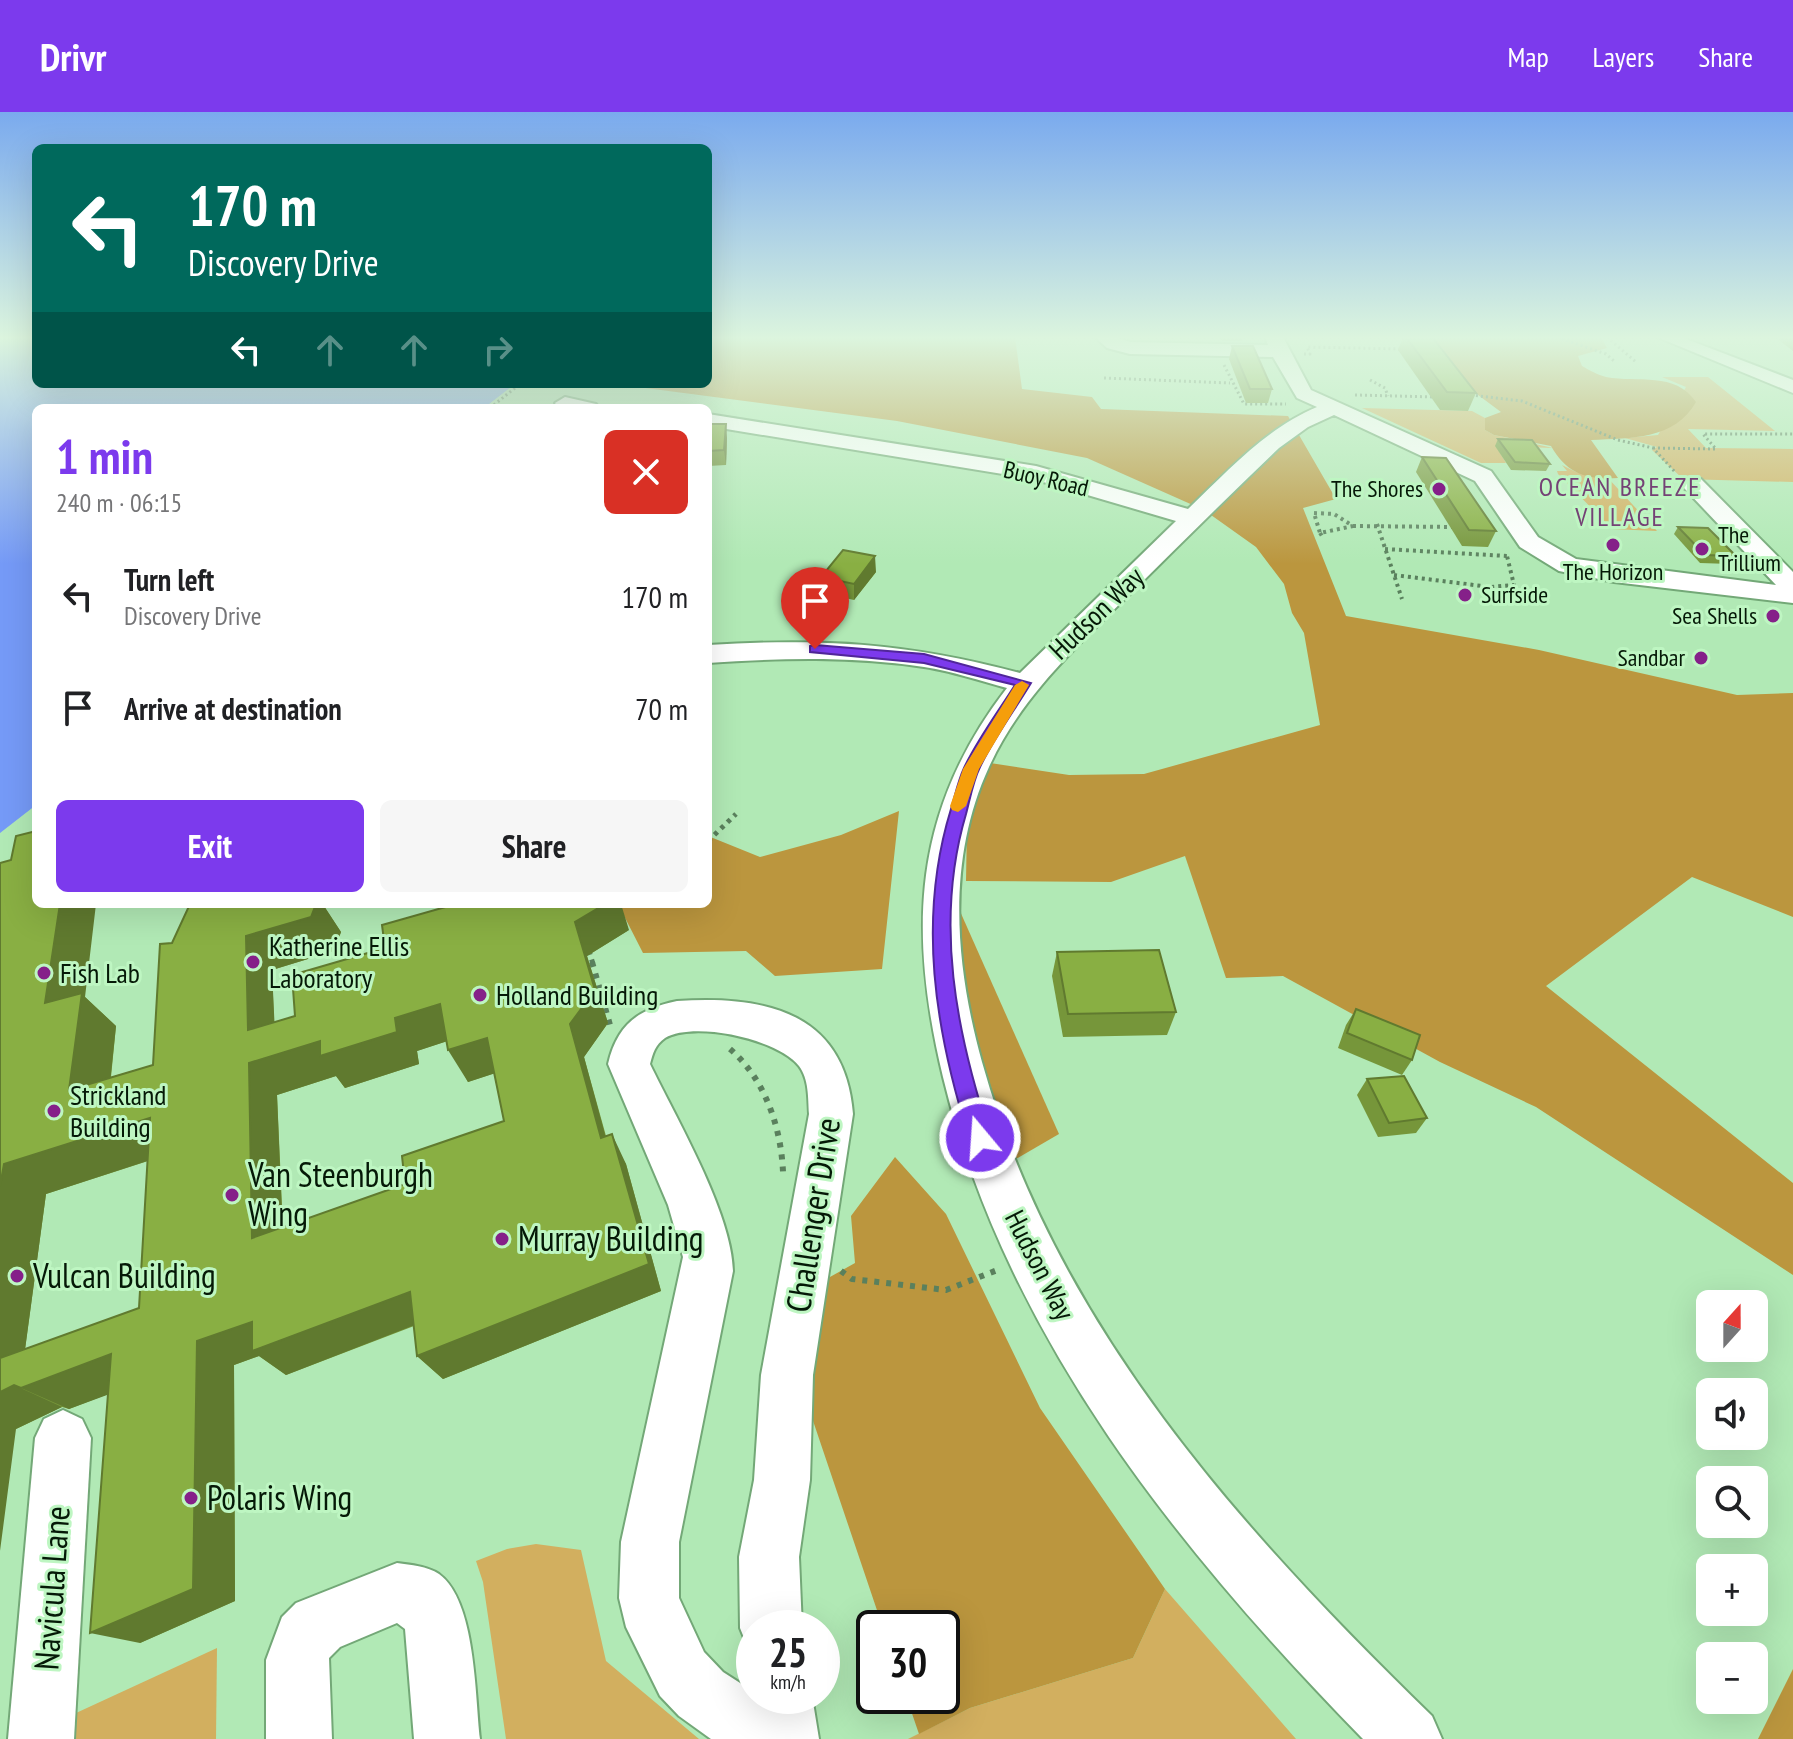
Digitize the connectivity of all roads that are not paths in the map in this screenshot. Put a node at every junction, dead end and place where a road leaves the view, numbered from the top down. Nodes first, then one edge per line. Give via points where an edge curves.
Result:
1 (1330, 413) edge
2 (1343, 413) edge
3 (712, 421) edge
4 (1689, 483) road end
5 (1193, 518) junction
6 (1793, 587) edge
7 (1793, 595) edge
8 (712, 654) edge
9 (1023, 683) junction
10 (63, 1438) dead end
11 (770, 1610) edge
12 (783, 1714) edge
13 (41, 1739) edge
14 (299, 1739) edge
15 (447, 1739) edge
16 (767, 1739) edge
17 (786, 1739) edge
18 (1409, 1739) edge

1 - 5 street, Hudson Way via 1285,431
2 - 7 street via 1483,476 1529,542 1568,565
3 - 5 street, Buoy Road via 1036,473
4 - 6 street
5 - 9 street, Hudson Way
8 - 9 street via 804,649 885,654 924,658
9 - 18 street, Hudson Way via 971,769 942,883 945,991 962,1081 980,1138 1064,1315 1169,1475 1325,1658
10 - 13 street, Navicula Lane
11 - 16 street, Challenger Drive via 769,1557 782,1480 787,1375 831,1114 829,1085 818,1059 785,1030 753,1019 672,1016 641,1033 629,1064 692,1205 708,1271 650,1542 649,1598 657,1627 682,1674 701,1694
12 - 17 street
14 - 15 street via 297,1660 304,1639 318,1625 397,1593 418,1596 435,1618

